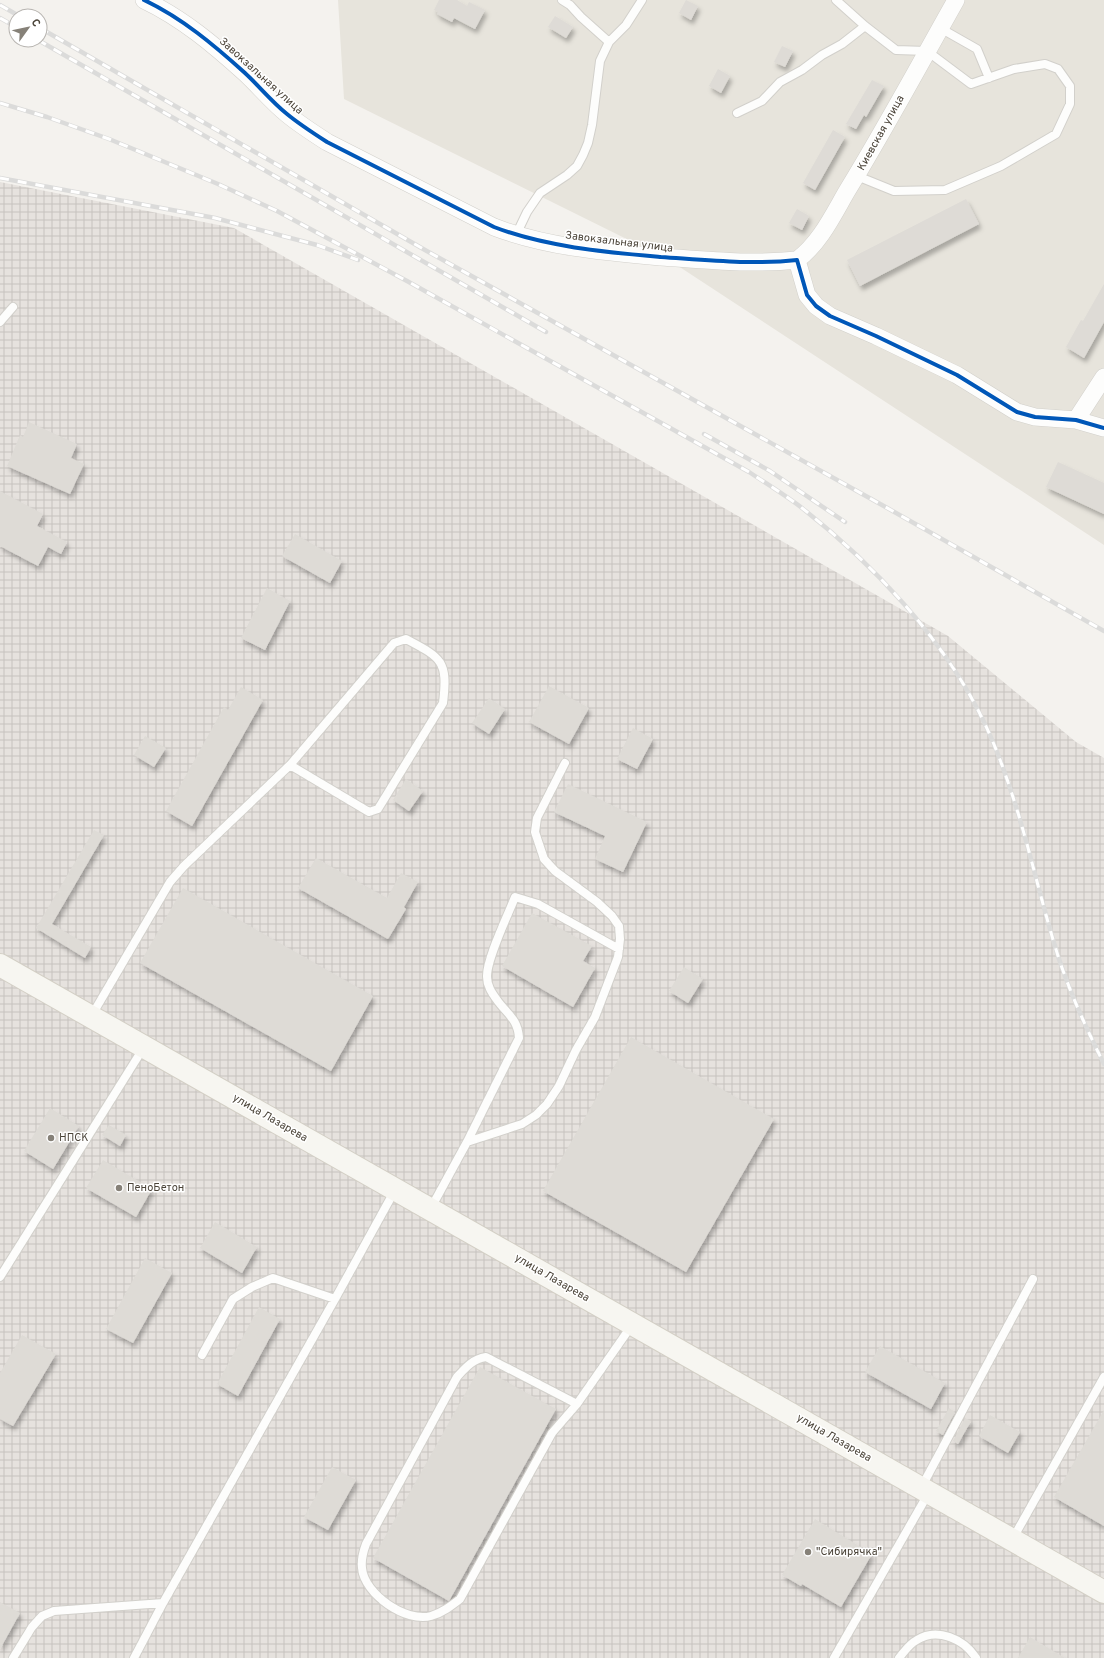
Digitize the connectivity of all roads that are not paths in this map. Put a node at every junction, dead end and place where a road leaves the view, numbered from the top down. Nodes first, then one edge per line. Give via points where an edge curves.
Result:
1 (144, 0) edge
2 (563, 0) edge
3 (642, 0) edge
4 (836, 0) edge
5 (956, 0) edge
6 (865, 26) junction
7 (940, 28) junction
8 (609, 42) junction
9 (927, 51) junction
10 (989, 78) junction
11 (737, 113) dead end
12 (857, 176) junction
13 (516, 235) junction
14 (797, 260) junction
15 (13, 307) dead end
16 (0, 322) edge
17 (1104, 377) edge
18 (1076, 420) junction
19 (1104, 428) edge
20 (565, 763) dead end
21 (290, 765) junction
22 (619, 949) junction
23 (0, 965) edge
24 (92, 1016) junction
25 (145, 1047) junction
26 (467, 1142) junction
27 (395, 1190) junction
28 (430, 1209) junction
29 (0, 1277) edge
30 (1032, 1279) dead end
31 (336, 1299) junction
32 (633, 1324) junction
33 (202, 1355) dead end
34 (1104, 1377) edge
35 (577, 1404) junction
36 (925, 1490) junction
37 (1012, 1540) junction
38 (1104, 1592) edge
39 (163, 1603) junction
40 (13, 1658) edge
41 (134, 1658) edge
42 (834, 1658) edge
43 (899, 1658) edge
44 (976, 1658) edge

1 - 13 street, Завокзальная улица via 185,23 210,42 246,73 285,113 327,142 470,216
2 - 8 lane
3 - 8 lane via 626,25
4 - 6 lane
5 - 7 street, Киевская улица
6 - 9 lane via 896,50
6 - 11 lane via 842,44 780,82 762,101
7 - 9 street, Киевская улица
7 - 10 lane via 977,49
8 - 13 lane via 600,61 592,125 583,155 567,174 540,193
9 - 10 lane via 971,84
9 - 12 street, Киевская улица
10 - 12 lane via 1014,69 1045,64 1058,69 1070,86 1070,104 1056,134 1001,166 945,190 894,191
12 - 14 street, Киевская улица via 820,236
13 - 14 street, Завокзальная улица via 593,250 709,261
14 - 18 street via 807,295 816,306 830,316 957,375 1017,412 1035,417
15 - 16 lane
17 - 18 street
18 - 19 street
20 - 22 lane via 537,818 535,832 544,859 555,871 612,916 619,926
21 - 21 lane via 394,642 406,639 430,652 443,667 443,703 378,809 369,812
21 - 24 lane via 170,882
22 - 26 lane via 596,1017 547,1104 522,1124
22 - 26 lane via 538,904 515,897 488,966 487,978 497,1000 515,1020 520,1038
23 - 24 main road, улица Лазарева
24 - 25 main road, улица Лазарева
25 - 27 main road, улица Лазарева
25 - 29 lane
26 - 28 lane
27 - 28 main road, улица Лазарева
27 - 31 lane
28 - 32 main road, улица Лазарева
30 - 36 lane
31 - 33 lane via 273,1278 233,1299
31 - 39 lane
32 - 35 lane
32 - 36 main road, улица Лазарева
34 - 37 lane
35 - 35 lane via 552,1433 460,1599 448,1609 430,1616 416,1617 377,1596 367,1584 362,1569 366,1544 457,1377 468,1366 477,1358 486,1357
36 - 37 main road, улица Лазарева
36 - 42 lane
37 - 38 main road, улица Лазарева
39 - 40 lane via 54,1611 42,1616 32,1627
39 - 41 lane
43 - 44 lane via 916,1640 936,1634 963,1643

